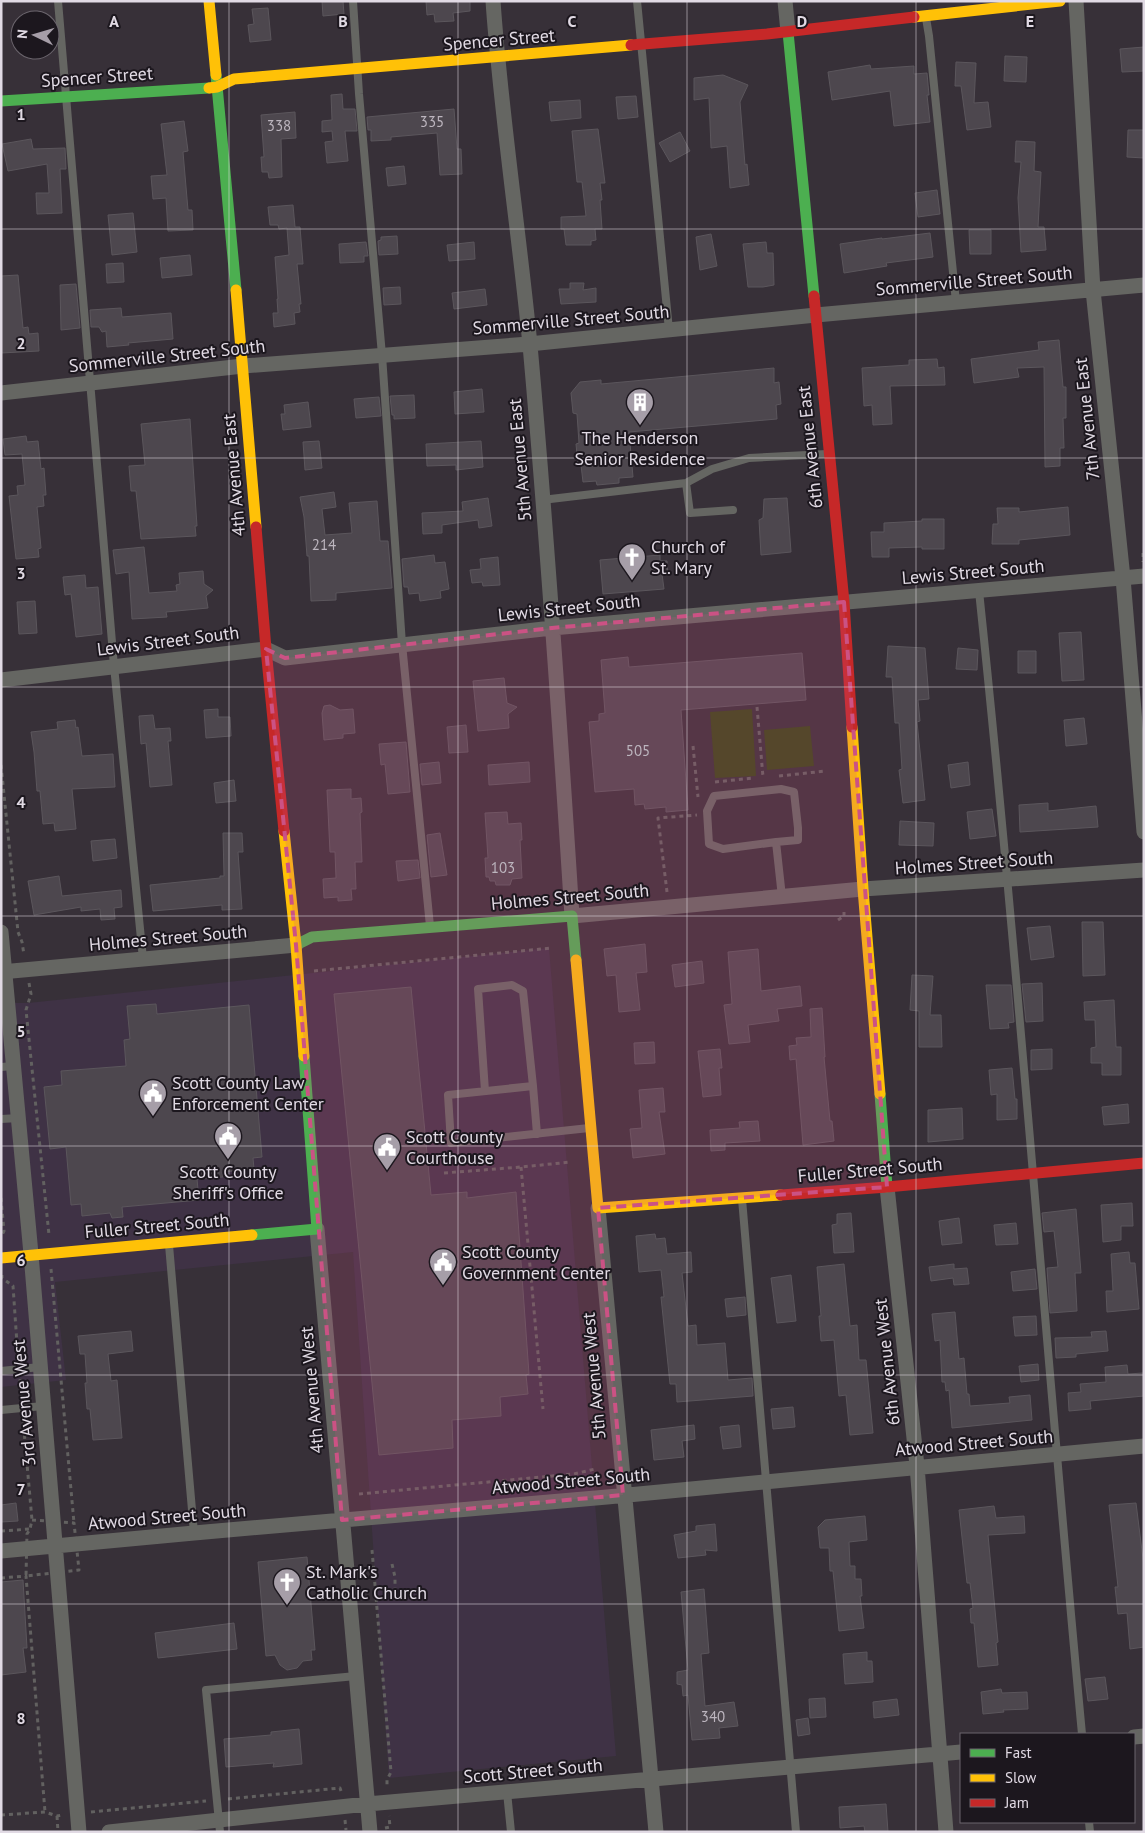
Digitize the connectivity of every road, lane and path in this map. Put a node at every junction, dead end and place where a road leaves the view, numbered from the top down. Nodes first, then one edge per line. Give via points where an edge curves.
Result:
1 (58, 1) edge
2 (209, 1) edge
3 (353, 1) edge
4 (493, 1) edge
5 (637, 1) edge
6 (785, 1) edge
7 (1060, 1) edge
8 (1076, 1) edge
9 (925, 17) junction
10 (788, 32) junction
11 (641, 45) junction
12 (498, 57) junction
13 (358, 68) junction
14 (217, 87) junction
15 (67, 97) junction
16 (1, 101) edge
17 (1144, 285) edge
18 (1093, 290) junction
19 (956, 302) junction
20 (816, 315) junction
21 (669, 330) junction
22 (529, 344) junction
23 (382, 355) junction
24 (243, 366) junction
25 (90, 383) junction
26 (1, 394) edge
27 (829, 454) junction
28 (686, 483) junction
29 (542, 500) junction
30 (733, 510) dead end
31 (1144, 576) edge
32 (1123, 578) junction
33 (979, 591) junction
34 (844, 602) junction
35 (552, 628) junction
36 (402, 644) junction
37 (266, 649) junction
38 (114, 666) junction
39 (1, 680) edge
40 (757, 707) dead end
41 (693, 746) dead end
42 (1, 765) edge
43 (763, 777) dead end
44 (698, 797) dead end
45 (658, 818) dead end
46 (1144, 832) edge
47 (776, 842) junction
48 (1144, 870) edge
49 (1006, 880) junction
50 (863, 889) junction
51 (782, 897) junction
52 (667, 908) junction
53 (572, 916) junction
54 (430, 928) junction
55 (1, 932) edge
56 (296, 945) junction
57 (552, 948) dead end
58 (24, 950) dead end
59 (143, 960) junction
60 (4, 972) edge
61 (312, 972) dead end
62 (6, 1020) edge
63 (8, 1067) edge
64 (533, 1086) junction
65 (485, 1091) junction
66 (19, 1118) junction
67 (1, 1119) edge
68 (591, 1128) junction
69 (537, 1134) junction
70 (571, 1162) dead end
71 (1144, 1163) edge
72 (521, 1168) junction
73 (444, 1173) dead end
74 (1034, 1173) junction
75 (887, 1187) junction
76 (742, 1197) junction
77 (1, 1198) edge
78 (598, 1208) junction
79 (317, 1229) junction
80 (1, 1238) edge
81 (169, 1242) junction
82 (31, 1254) junction
83 (1, 1258) edge
84 (40, 1367) junction
85 (19, 1370) junction
86 (1, 1371) edge
87 (43, 1406) junction
88 (22, 1408) junction
89 (543, 1409) dead end
90 (1, 1410) edge
91 (1144, 1446) edge
92 (1056, 1454) junction
93 (917, 1466) junction
94 (595, 1469) dead end
95 (767, 1481) junction
96 (359, 1494) dead end
97 (624, 1495) junction
98 (32, 1520) dead end
99 (342, 1520) junction
100 (30, 1529) dead end
101 (1, 1531) edge
102 (194, 1533) junction
103 (55, 1546) junction
104 (372, 1550) dead end
105 (1, 1552) edge
106 (392, 1564) dead end
107 (1, 1578) edge
108 (395, 1590) dead end
109 (356, 1676) junction
110 (1082, 1733) edge
111 (960, 1752) edge
112 (939, 1754) junction
113 (790, 1767) junction
114 (651, 1779) junction
115 (508, 1792) junction
116 (388, 1802) junction
117 (368, 1804) junction
118 (1, 1815) edge
119 (57, 1816) dead end
120 (219, 1826) edge
121 (370, 1830) edge
122 (58, 1832) edge
123 (80, 1832) edge
124 (109, 1832) edge
125 (346, 1832) edge
126 (511, 1832) edge
127 (656, 1832) edge
128 (796, 1832) edge
129 (946, 1832) edge

1 - 15 lane
2 - 14 street, 4th Avenue East
3 - 13 lane
4 - 12 street, 5th Avenue East
5 - 11 lane
6 - 10 street, 6th Avenue East
7 - 9 street, Spencer Street
8 - 18 street, 7th Avenue East
9 - 10 street, Spencer Street
9 - 19 lane
10 - 11 street, Spencer Street
10 - 20 street, 6th Avenue East
11 - 12 street, Spencer Street
11 - 21 lane
12 - 13 street, Spencer Street
12 - 22 street, 5th Avenue East
13 - 14 street, Spencer Street via 234,79
13 - 23 lane
14 - 15 street, Spencer Street
14 - 24 street, 4th Avenue East
15 - 16 street, Spencer Street
15 - 25 lane
17 - 18 street, Sommerville Street South
18 - 19 street, Sommerville Street South
18 - 32 street, 7th Avenue East
19 - 20 street, Sommerville Street South
20 - 21 street, Sommerville Street South
20 - 27 street, 6th Avenue East
21 - 22 street, Sommerville Street South
22 - 23 street, Sommerville Street South
22 - 29 street, 5th Avenue East
23 - 24 street, Sommerville Street South
23 - 36 lane
24 - 25 street, Sommerville Street South
24 - 37 street, 4th Avenue East
25 - 26 street, Sommerville Street South
25 - 38 lane
27 - 28 lane via 749,458 712,469
27 - 34 street, 6th Avenue East
28 - 29 lane
28 - 30 lane via 690,513
29 - 35 street, 5th Avenue East
31 - 32 street, Lewis Street South
32 - 33 street, Lewis Street South
32 - 46 street, 7th Avenue East
33 - 34 street, Lewis Street South
33 - 49 lane
34 - 35 street, Lewis Street South
34 - 50 street, 6th Avenue East
35 - 36 street, Lewis Street South
35 - 53 street, 5th Avenue East
36 - 37 street, Lewis Street South via 286,658
36 - 54 lane
37 - 38 street, Lewis Street South
37 - 56 street, 4th Avenue East
38 - 39 street, Lewis Street South
38 - 59 lane
40 - 43 path
41 - 44 path
42 - 58 path via 18,932
45 - 52 path
47 - 47 lane via 798,840 794,792 782,789 714,796 707,811 709,844 722,849
47 - 51 lane
48 - 49 street, Holmes Street South
49 - 50 street, Holmes Street South
49 - 74 lane
50 - 51 street, Holmes Street South
50 - 75 street, 6th Avenue West
51 - 52 street, Holmes Street South
52 - 53 street, Holmes Street South
53 - 54 street, Holmes Street South
53 - 68 street, 5th Avenue West
54 - 56 street, Holmes Street South via 312,937
55 - 60 street, 3rd Avenue West
56 - 59 street, Holmes Street South
56 - 79 street, 4th Avenue West
57 - 61 path
59 - 60 street, Holmes Street South
60 - 62 street, 3rd Avenue West
62 - 63 street, 3rd Avenue West
63 - 66 street, 3rd Avenue West
64 - 65 lane
64 - 65 lane via 523,990 512,985 478,989
64 - 69 lane
65 - 69 lane via 448,1095 451,1143
66 - 67 lane
66 - 82 street, 3rd Avenue West
68 - 69 lane
68 - 78 street, 5th Avenue West
70 - 72 path
71 - 74 street, Fuller Street South
72 - 73 path
72 - 89 path
74 - 75 street, Fuller Street South
74 - 92 lane
75 - 76 street, Fuller Street South
75 - 93 street, 6th Avenue West
76 - 78 street, Fuller Street South
76 - 95 lane
77 - 80 path via 4,1231
78 - 97 street, 5th Avenue West
79 - 81 street, Fuller Street South
79 - 99 street, 4th Avenue West
81 - 82 street, Fuller Street South
81 - 102 lane
82 - 83 street, Fuller Street South
82 - 84 street, 3rd Avenue West
83 - 85 path via 2,1278 13,1286
84 - 85 lane
84 - 87 street, 3rd Avenue West
85 - 86 lane
85 - 88 path
87 - 88 lane
87 - 103 street, 3rd Avenue West
88 - 90 lane
88 - 98 path
91 - 92 street, Atwood Street South
92 - 93 street, Atwood Street South
92 - 110 lane
93 - 95 street, Atwood Street South
93 - 112 street, 6th Avenue West
94 - 96 path via 574,1474
95 - 97 street, Atwood Street South
95 - 113 lane
97 - 99 street, Atwood Street South
97 - 114 street, 5th Avenue West
99 - 102 street, Atwood Street South
99 - 109 street, 4th Avenue West
100 - 101 path
102 - 103 street, Atwood Street South
103 - 105 street, Atwood Street South
103 - 123 street, 3rd Avenue West
104 - 116 path via 391,1772 386,1780
106 - 108 path
107 - 118 path via 26,1576 45,1812
109 - 117 street, 4th Avenue West
109 - 120 lane via 206,1690
111 - 112 street, Scott Street South
112 - 113 street, Scott Street South
112 - 129 street, 6th Avenue West
113 - 114 street, Scott Street South
113 - 128 lane
114 - 115 street, Scott Street South
114 - 127 street, 5th Avenue West
115 - 116 street, Scott Street South
115 - 126 lane
116 - 117 street, Scott Street South
116 - 121 path via 390,1827
117 - 120 street, Scott Street South
117 - 121 street, 4th Avenue West
119 - 122 path
120 - 124 street, Scott Street South
121 - 125 path

